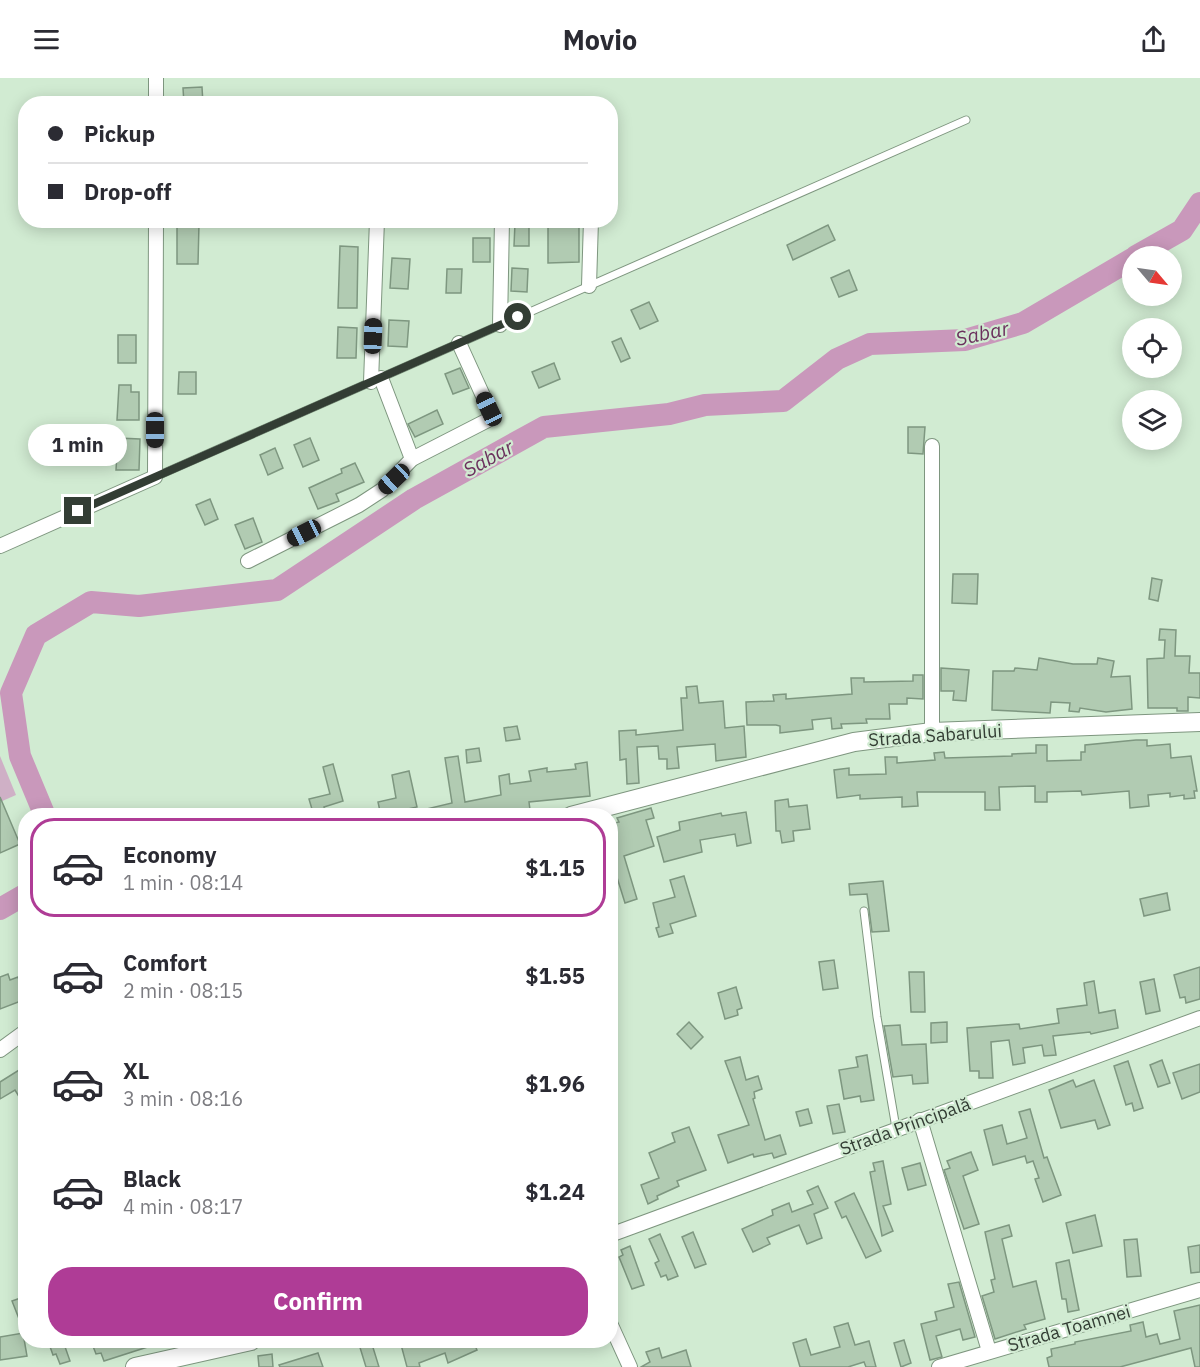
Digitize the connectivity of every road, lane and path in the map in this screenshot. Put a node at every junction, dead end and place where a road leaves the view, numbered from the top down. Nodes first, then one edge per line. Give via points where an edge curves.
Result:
1 (156, 78) edge
2 (156, 96) edge
3 (966, 120) dead end
4 (156, 228) edge
5 (377, 228) edge
6 (502, 228) edge
7 (591, 228) edge
8 (589, 286) junction
9 (500, 325) junction
10 (459, 343) junction
11 (376, 380) junction
12 (932, 446) dead end
13 (412, 459) junction
14 (155, 477) junction
15 (0, 546) edge
16 (248, 561) dead end
17 (1200, 722) edge
18 (932, 732) junction
19 (602, 808) edge
20 (864, 911) dead end
21 (1200, 1018) edge
22 (18, 1037) edge
23 (0, 1050) edge
24 (920, 1120) junction
25 (896, 1128) junction
26 (618, 1232) edge
27 (1200, 1290) edge
28 (618, 1341) edge
29 (220, 1348) edge
30 (988, 1351) junction
31 (135, 1367) edge
32 (630, 1367) edge
33 (939, 1367) edge

1 - 2 street
3 - 8 lane
4 - 14 street
5 - 11 street
6 - 9 street
7 - 8 street
8 - 9 lane
9 - 10 lane
10 - 11 lane
10 - 13 street via 490,419
11 - 13 street
11 - 14 lane
12 - 18 street
13 - 16 street via 382,490 359,505
14 - 15 street
17 - 18 main road, Strada Sabarului
18 - 19 main road, Strada Sabarului via 854,742
20 - 25 lane
21 - 24 street, Strada Principală
22 - 23 street
24 - 25 street, Strada Principală
24 - 30 street
25 - 26 street, Strada Principală
27 - 30 street, Strada Toamnei
28 - 32 street
29 - 31 main road
30 - 33 street, Strada Toamnei

